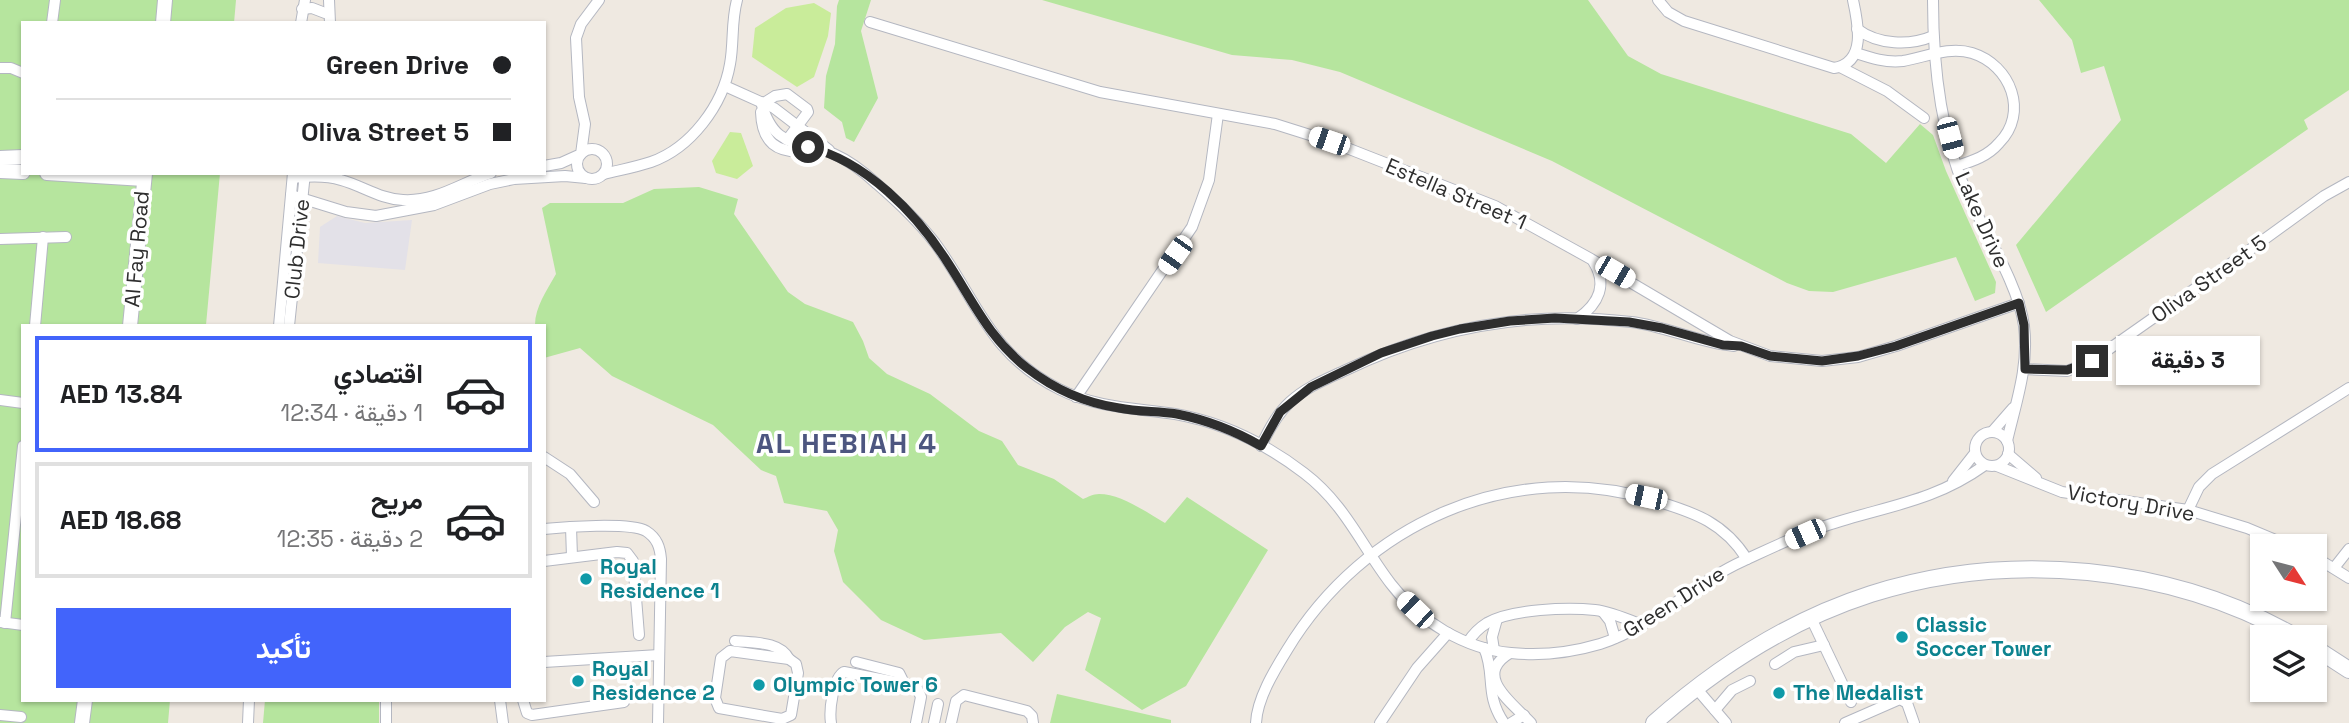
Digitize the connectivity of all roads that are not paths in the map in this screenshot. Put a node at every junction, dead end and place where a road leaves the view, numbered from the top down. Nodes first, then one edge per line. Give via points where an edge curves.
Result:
1 (55, 0) edge
2 (165, 0) edge
3 (327, 0) edge
4 (599, 0) edge
5 (737, 0) edge
6 (1658, 0) edge
7 (1853, 0) edge
8 (1933, 0) edge
9 (303, 5) edge
10 (326, 19) edge
11 (52, 21) edge
12 (163, 21) edge
13 (870, 22) dead end
14 (1857, 29) junction
15 (1933, 36) junction
16 (1856, 53) junction
17 (1936, 53) junction
18 (2, 65) edge
19 (1840, 67) junction
20 (21, 72) edge
21 (725, 86) junction
22 (763, 103) junction
23 (1218, 114) junction
24 (1924, 118) dead end
25 (585, 124) junction
26 (798, 125) junction
27 (787, 140) junction
28 (818, 150) junction
29 (581, 154) junction
30 (603, 154) junction
31 (834, 154) junction
32 (21, 157) edge
33 (0, 158) edge
34 (640, 165) junction
35 (546, 166) edge
36 (1957, 166) junction
37 (0, 171) edge
38 (21, 172) edge
39 (604, 174) junction
40 (112, 175) edge
41 (305, 175) edge
42 (487, 175) edge
43 (144, 176) edge
44 (293, 176) edge
45 (586, 178) junction
46 (2349, 182) edge
47 (291, 195) junction
48 (303, 199) junction
49 (43, 237) junction
50 (66, 237) dead end
51 (0, 239) edge
52 (1591, 259) junction
53 (2019, 303) junction
54 (1577, 319) junction
55 (34, 324) edge
56 (130, 324) edge
57 (279, 324) edge
58 (289, 324) edge
59 (1741, 346) junction
60 (2025, 369) junction
61 (2349, 388) edge
62 (2020, 396) junction
63 (1076, 397) junction
64 (0, 400) edge
65 (21, 403) edge
66 (1992, 432) junction
67 (2007, 441) junction
68 (1261, 446) junction
69 (1975, 453) junction
70 (2008, 454) junction
71 (546, 458) edge
72 (21, 463) edge
73 (1991, 465) junction
74 (2050, 487) junction
75 (1946, 488) junction
76 (594, 502) dead end
77 (2188, 510) junction
78 (571, 527) junction
79 (546, 529) edge
80 (2261, 534) edge
81 (2349, 549) edge
82 (1371, 554) junction
83 (572, 557) junction
84 (1747, 559) junction
85 (546, 561) edge
86 (2328, 565) edge
87 (2334, 568) junction
88 (2349, 578) edge
89 (1604, 612) junction
90 (1811, 618) junction
91 (1497, 619) junction
92 (2, 622) edge
93 (21, 625) edge
94 (1642, 625) junction
95 (2271, 625) edge
96 (1448, 633) junction
97 (639, 635) dead end
98 (1615, 638) junction
99 (735, 640) dead end
100 (1468, 642) junction
101 (1824, 645) junction
102 (1489, 649) junction
103 (1510, 653) junction
104 (659, 655) junction
105 (2327, 656) edge
106 (789, 659) junction
107 (546, 662) edge
108 (856, 662) dead end
109 (1775, 664) dead end
110 (2349, 670) edge
111 (1750, 681) dead end
112 (904, 683) junction
113 (1696, 688) junction
114 (85, 702) edge
115 (250, 702) edge
116 (386, 702) edge
117 (500, 702) edge
118 (524, 702) edge
119 (624, 702) dead end
120 (1851, 702) dead end
121 (938, 704) dead end
122 (722, 710) junction
123 (1716, 710) junction
124 (0, 715) edge
125 (21, 717) dead end
126 (1527, 719) edge
127 (788, 720) edge
128 (82, 723) edge
129 (248, 723) edge
130 (386, 723) edge
131 (503, 723) edge
132 (658, 723) edge
133 (722, 723) edge
134 (831, 723) edge
135 (916, 723) edge
136 (934, 723) edge
137 (951, 723) edge
138 (1033, 723) edge
139 (1256, 723) edge
140 (1380, 723) edge
141 (1504, 723) edge
142 (1511, 723) edge
143 (1654, 723) edge
144 (1726, 723) edge
145 (1845, 723) edge
146 (1914, 723) edge

1 - 11 street
2 - 12 street
3 - 10 street
4 - 25 street via 576,38
5 - 21 street
6 - 19 street via 1684,21
7 - 14 street
8 - 15 street, Lake Drive
9 - 10 street via 317,8
13 - 23 street, Estella Street 1 via 1101,92
14 - 15 street via 1878,40 1912,42
14 - 16 street
15 - 17 street, Lake Drive
16 - 17 street via 1895,61
16 - 19 street
17 - 36 street, Lake Drive
17 - 36 street via 1958,51 1993,64 2008,82 2014,103 2012,126 1998,145
18 - 20 street
19 - 24 street via 1887,91
21 - 22 street, Green Drive
21 - 34 street via 685,142
22 - 26 street, Green Drive
22 - 26 street via 787,94 808,112
22 - 27 street via 771,126
22 - 28 street via 762,127 771,143 787,150
23 - 52 street, Estella Street 1 via 1302,132 1452,188 1495,206
23 - 63 street via 1209,180 1192,227
25 - 29 street
25 - 30 street
26 - 27 street
26 - 31 street, Green Drive
27 - 28 street, Green Drive
28 - 31 street, Green Drive
29 - 30 street via 589,150
29 - 35 street
29 - 45 street via 578,168
30 - 34 street
30 - 39 street via 608,165
31 - 63 street, Green Drive via 912,215 1000,345 1044,381
32 - 33 street
34 - 39 street
36 - 53 street, Lake Drive
37 - 38 street
39 - 45 street
40 - 43 street
41 - 42 street via 340,179 385,197 415,200 450,192
41 - 44 street
41 - 48 street, Club Drive
43 - 56 street, Al Fay Road
44 - 47 street, Club Drive
45 - 48 street via 514,179 434,205 376,216
46 - 60 street, Oliva Street 5 via 2092,361 2067,370
47 - 48 street
47 - 57 street, Club Drive
48 - 58 street, Club Drive
49 - 50 street
49 - 51 street
49 - 55 street
52 - 54 street via 1601,277 1600,294
52 - 59 street, Estella Street 1
53 - 59 street, Estella Street 1 via 1896,346 1840,360 1786,359
53 - 60 street, Lake Drive
54 - 59 street via 1646,324
54 - 68 street via 1510,321 1460,329 1381,353 1299,394 1280,412
60 - 62 street, Lake Drive
61 - 77 street via 2211,474
62 - 66 street, Lake Drive
62 - 67 street, Lake Drive
63 - 68 street, Green Drive via 1204,421
64 - 65 street
66 - 67 street
66 - 69 street via 1977,441
67 - 70 street
68 - 82 street, Green Drive via 1325,491
69 - 73 street
69 - 75 street, Green Drive
70 - 73 street
70 - 74 street, Victory Drive
71 - 76 street via 570,474
72 - 92 street
73 - 74 street, Victory Drive
73 - 75 street, Green Drive
74 - 77 street, Victory Drive
75 - 84 street, Green Drive via 1825,526
77 - 80 street, Victory Drive
78 - 79 street
78 - 83 street
78 - 104 street via 639,528 658,543
81 - 87 street
82 - 84 street via 1404,530 1444,512 1498,495 1557,488 1625,493 1699,516 1727,533
82 - 96 street, Green Drive via 1401,597
82 - 139 street via 1336,584 1302,626 1272,678
83 - 85 street
83 - 97 street via 622,551 631,557
84 - 94 street, Green Drive
86 - 87 street
87 - 88 street
89 - 91 street via 1565,610
89 - 94 street
89 - 98 street
90 - 95 main road via 1914,582 1971,573 2046,570 2168,586
90 - 101 street
90 - 113 main road via 1749,651
91 - 100 street via 1480,628
91 - 102 street
92 - 93 street
94 - 98 street, Green Drive
96 - 100 street, Green Drive
96 - 140 street via 1417,667
98 - 103 street, Green Drive via 1571,650
99 - 106 street via 777,646
100 - 102 street, Green Drive
101 - 109 street via 1794,652
101 - 120 street
102 - 103 street, Green Drive
102 - 141 street via 1491,694
103 - 126 street via 1499,662 1496,685
104 - 107 street
104 - 132 street
105 - 110 main road
106 - 122 street via 723,654 715,698
106 - 127 street via 798,673
108 - 112 street via 899,673
111 - 123 street via 1732,690
112 - 134 street via 842,672 837,678
112 - 135 street via 920,693
113 - 123 street
113 - 143 main road
114 - 128 street
115 - 129 street
116 - 130 street
117 - 131 street
118 - 119 street via 531,715
121 - 136 street
122 - 127 street
122 - 133 street
123 - 144 street
124 - 125 street
126 - 142 street
137 - 138 street via 956,701 964,695 1027,711
145 - 146 street via 1900,699 1907,703

